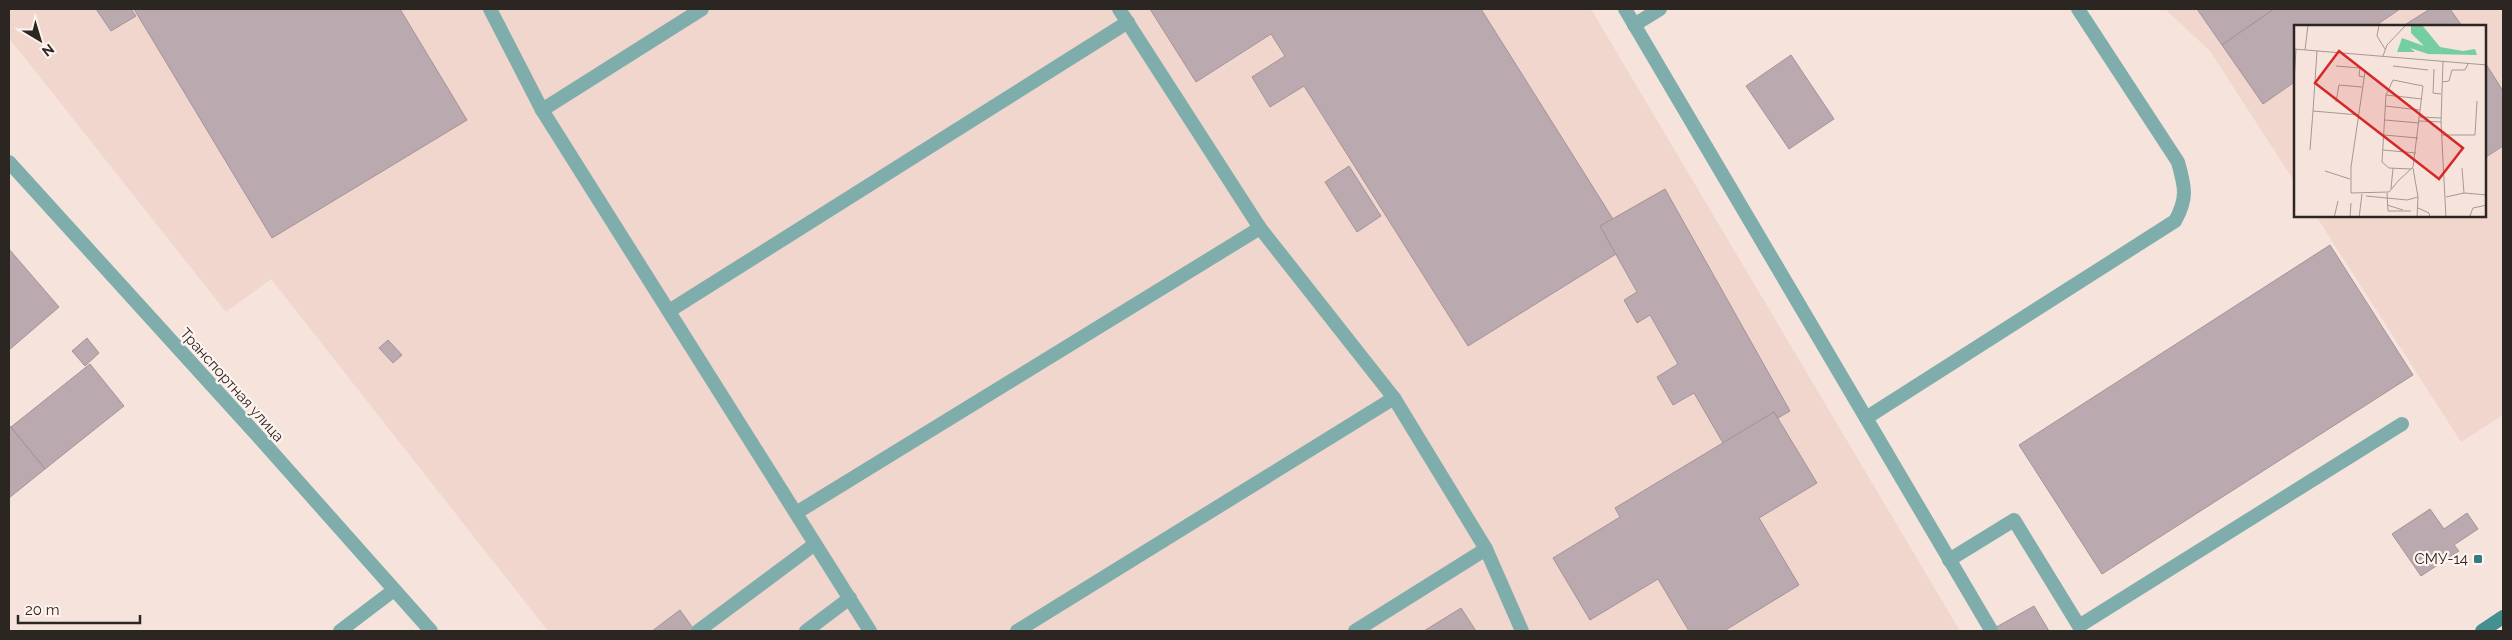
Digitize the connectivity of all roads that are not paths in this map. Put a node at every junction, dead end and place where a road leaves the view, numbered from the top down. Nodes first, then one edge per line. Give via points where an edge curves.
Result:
1 (490, 9) edge
2 (702, 9) edge
3 (1119, 9) edge
4 (1625, 9) edge
5 (1660, 9) edge
6 (2078, 9) edge
7 (1128, 22) junction
8 (1634, 25) junction
9 (542, 110) junction
10 (9, 162) edge
11 (1260, 228) junction
12 (669, 311) junction
13 (1394, 398) junction
14 (1866, 418) junction
15 (2402, 424) dead end
16 (796, 513) junction
17 (815, 544) junction
18 (1486, 549) junction
19 (1950, 560) junction
20 (394, 590) junction
21 (850, 598) junction
22 (2503, 617) edge
23 (1991, 630) edge
24 (340, 631) edge
25 (431, 631) edge
26 (698, 631) edge
27 (806, 631) edge
28 (870, 631) edge
29 (1017, 631) edge
30 (1355, 631) edge
31 (1522, 631) edge
32 (2482, 631) edge

1 - 9 street
2 - 9 street
3 - 7 street
4 - 8 street
5 - 8 street
6 - 14 street via 2178,162 2184,183 2184,204 2175,220
7 - 11 street
7 - 12 street
8 - 14 street
9 - 12 street
10 - 20 street, Транспортная улица
11 - 13 street
11 - 16 street
12 - 16 street
13 - 18 street
13 - 29 street
14 - 19 street
15 - 19 street via 2079,626 2014,520
16 - 17 street
17 - 21 street
17 - 26 street
18 - 30 street
18 - 31 street
19 - 23 street
20 - 24 street
20 - 25 street, Транспортная улица
21 - 27 street
21 - 28 street
22 - 32 main road

